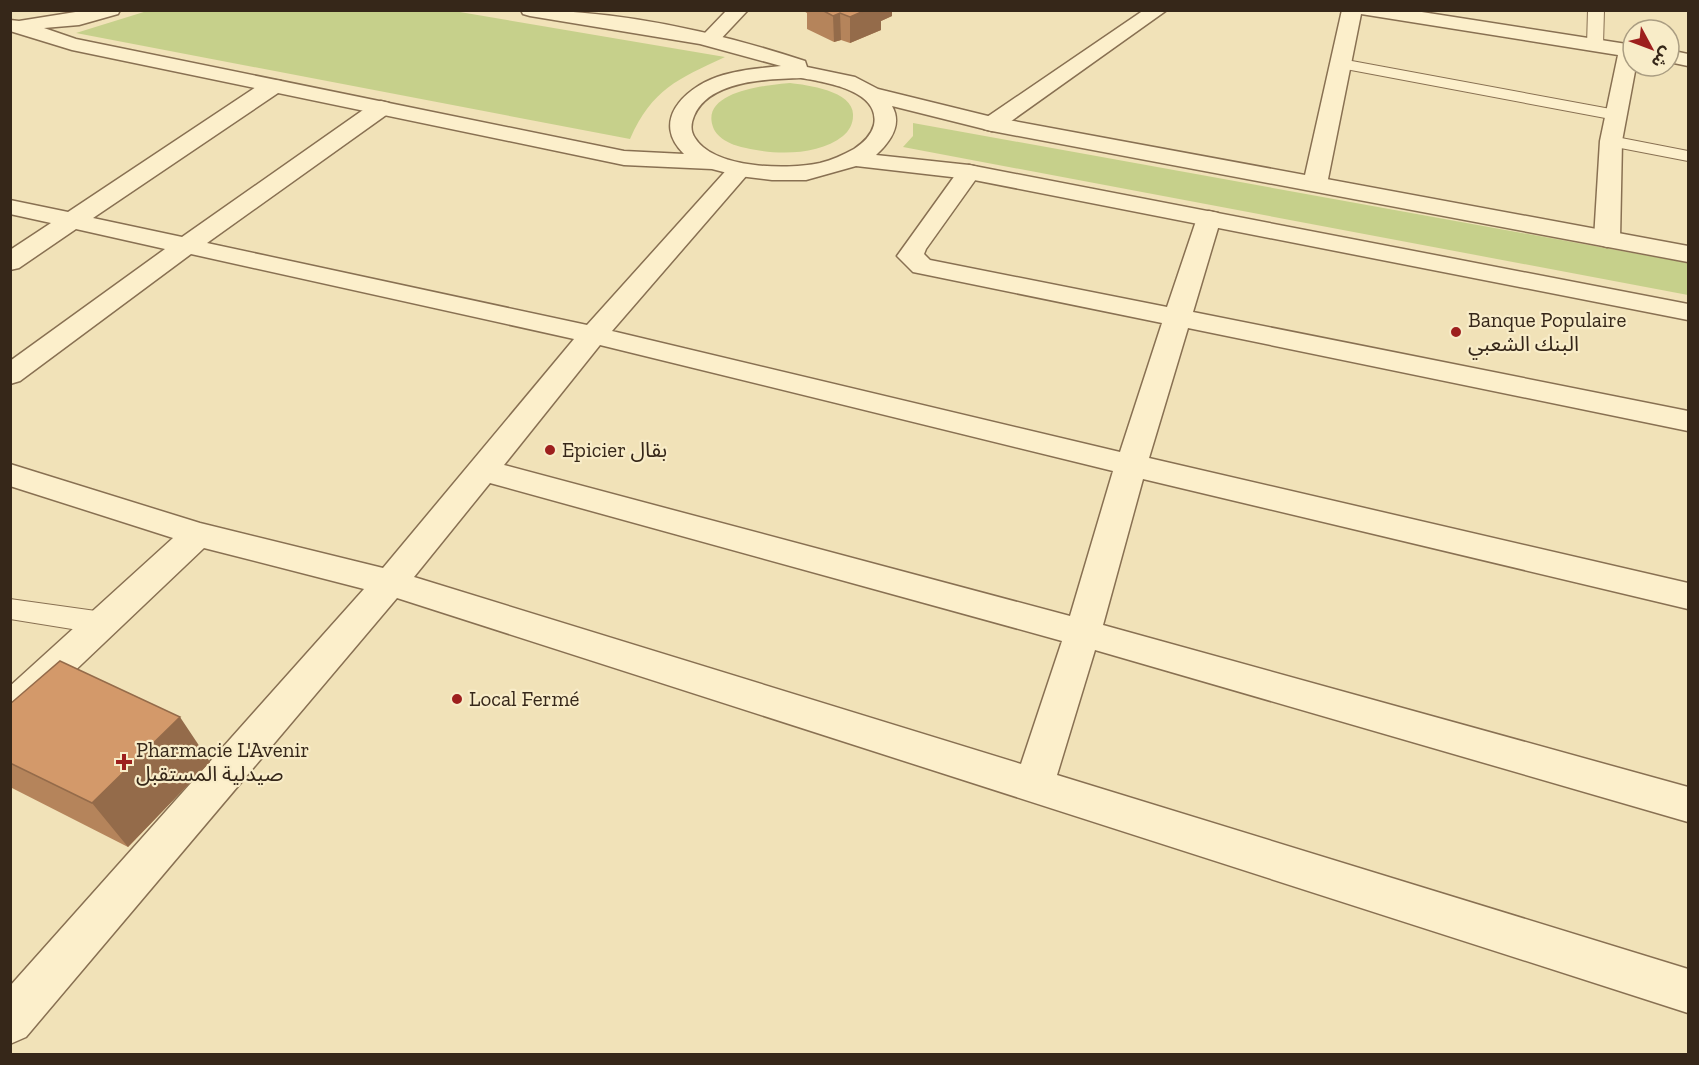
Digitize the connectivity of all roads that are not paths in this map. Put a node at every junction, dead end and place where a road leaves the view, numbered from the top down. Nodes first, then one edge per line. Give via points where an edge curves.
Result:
1 (111, 10) edge
2 (530, 10) edge
3 (739, 10) edge
4 (1158, 10) edge
5 (1352, 10) edge
6 (1368, 10) edge
7 (1596, 10) edge
8 (1482, 19) edge
9 (12, 24) edge
10 (710, 39) junction
11 (1595, 45) junction
12 (1621, 49) edge
13 (1341, 64) junction
14 (831, 77) junction
15 (1625, 78) edge
16 (273, 86) junction
17 (871, 94) junction
18 (381, 108) junction
19 (1616, 115) junction
20 (992, 124) junction
21 (1611, 141) junction
22 (1689, 156) edge
23 (853, 159) junction
24 (726, 166) junction
25 (969, 172) junction
26 (1315, 184) junction
27 (10, 207) edge
28 (1209, 218) junction
29 (72, 221) junction
30 (1607, 239) junction
31 (187, 244) junction
32 (1689, 254) edge
33 (10, 262) edge
34 (1689, 312) edge
35 (1176, 319) junction
36 (592, 335) junction
37 (10, 375) edge
38 (1689, 421) edge
39 (1131, 465) junction
40 (483, 470) junction
41 (10, 475) edge
42 (198, 534) junction
43 (390, 583) junction
44 (1689, 596) edge
45 (10, 609) edge
46 (103, 623) junction
47 (1083, 633) junction
48 (10, 709) edge
49 (1034, 785) junction
50 (1689, 805) edge
51 (1689, 991) edge
52 (10, 1021) edge

1 - 9 street via 45,24
2 - 10 street
3 - 10 street
4 - 20 street
5 - 13 street
6 - 8 street
7 - 11 lane
8 - 11 street
9 - 16 street via 72,44
10 - 14 street via 772,55
11 - 12 street
13 - 19 lane
13 - 26 street
14 - 17 street
14 - 24 street via 801,72 738,78 712,87 692,101 681,116 680,133 691,148
15 - 19 street
16 - 18 street
16 - 29 street
17 - 20 street
17 - 23 street via 883,106 888,120 884,134 872,148
18 - 24 street via 624,158
18 - 31 street
19 - 21 street
20 - 26 street
21 - 22 lane
21 - 30 street
23 - 24 street via 798,173
23 - 25 street
24 - 36 street
25 - 28 street
25 - 35 street via 913,249 910,256 922,266
26 - 30 street
27 - 29 street
28 - 34 street
28 - 35 street
29 - 31 street
29 - 33 street
30 - 32 street
31 - 36 street
31 - 37 street
35 - 38 street
35 - 39 street
36 - 39 street
36 - 40 street
39 - 44 street
39 - 47 street
40 - 43 street
40 - 47 street
41 - 42 street
42 - 43 street
42 - 46 street
43 - 49 street
43 - 52 street
45 - 46 lane
46 - 48 street
47 - 49 street
47 - 50 street
49 - 51 street

